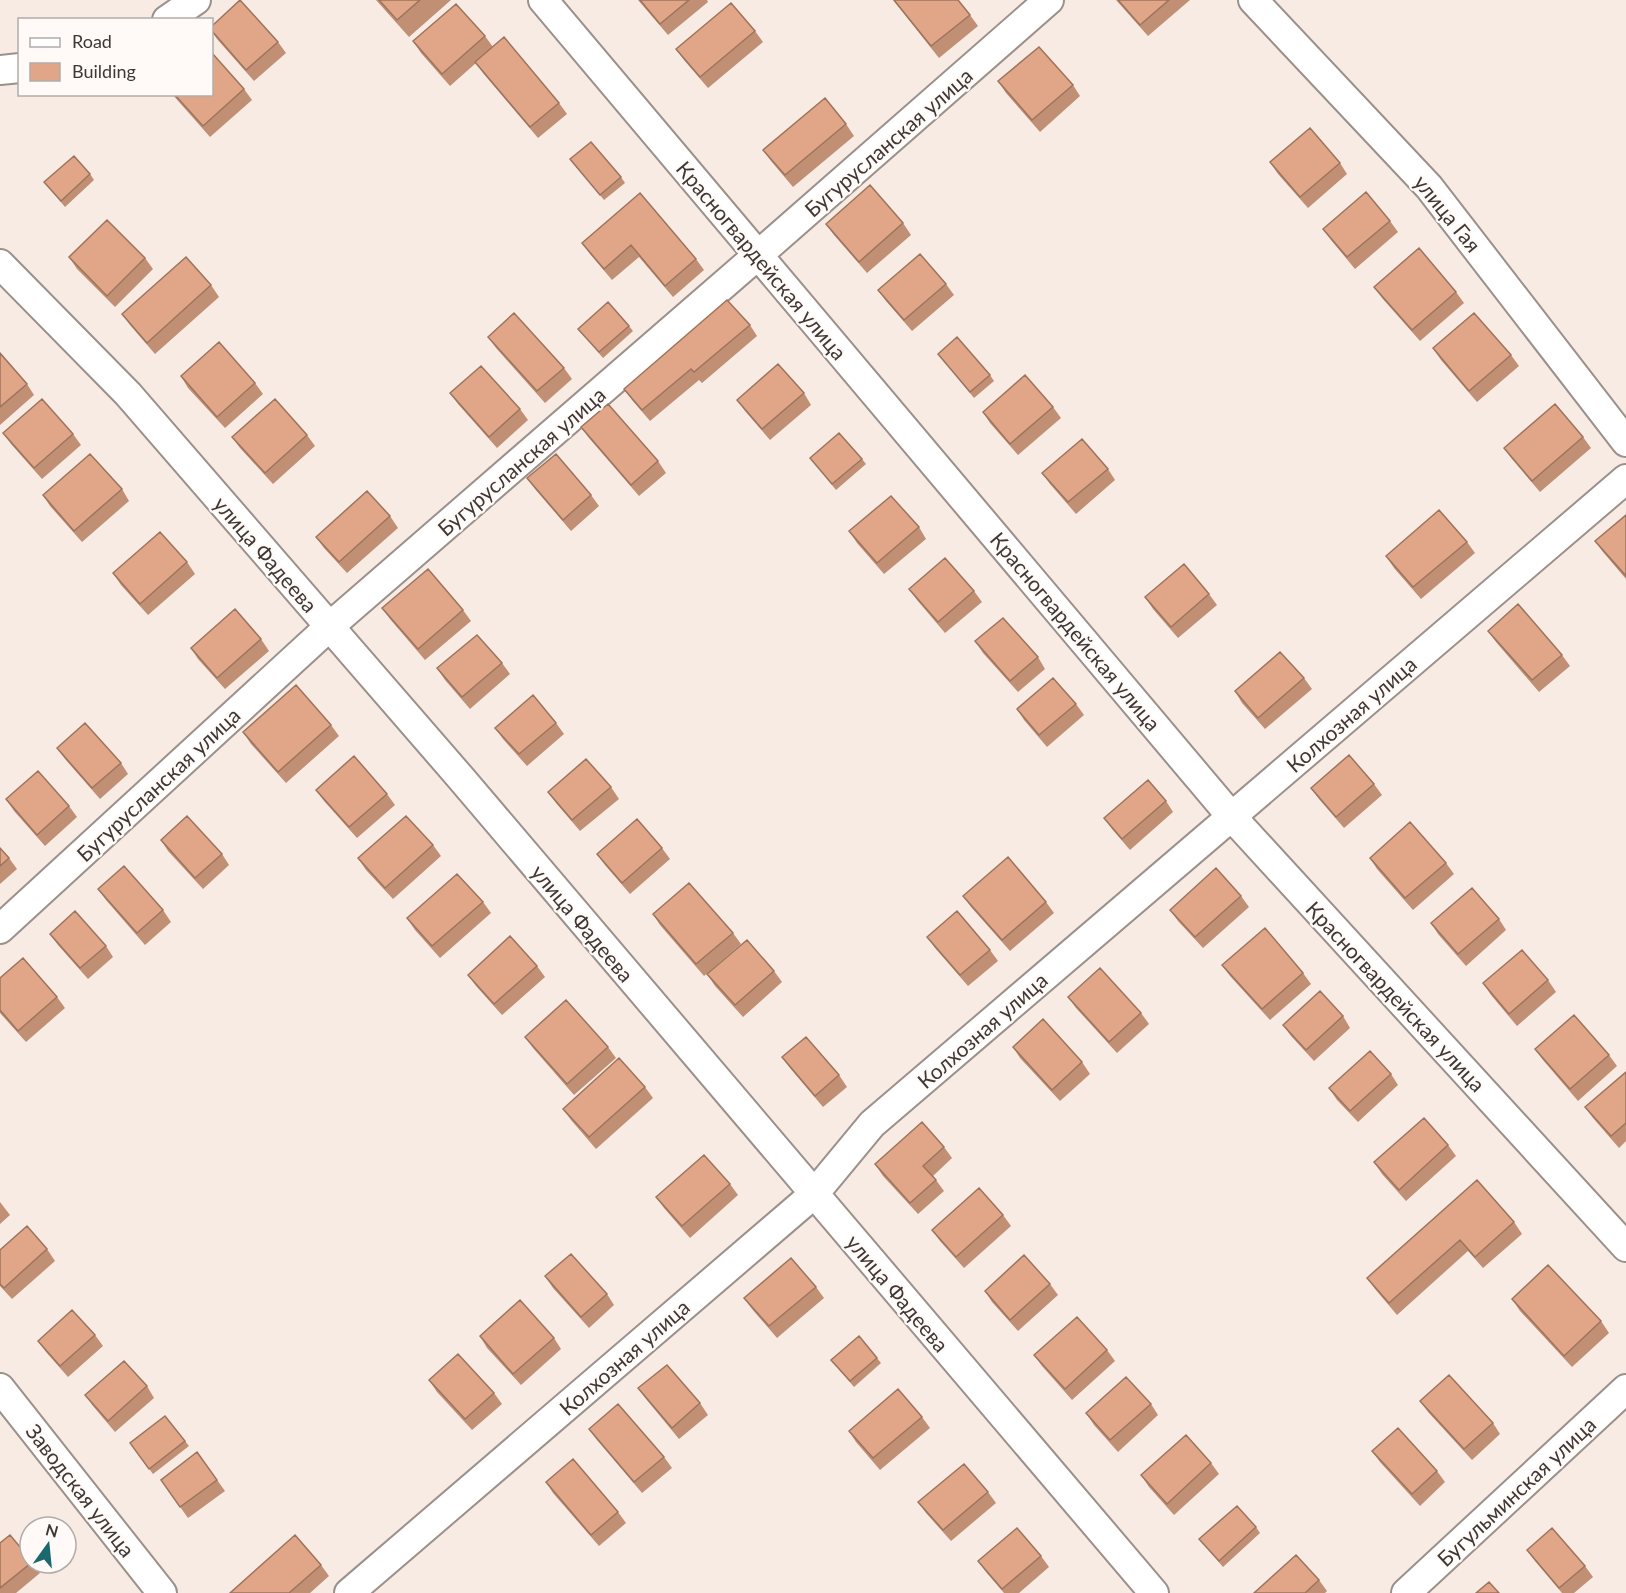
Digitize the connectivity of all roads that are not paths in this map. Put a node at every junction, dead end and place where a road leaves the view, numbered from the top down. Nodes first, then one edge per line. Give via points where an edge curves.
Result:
1 (196, 0) edge
2 (543, 0) edge
3 (1049, 0) edge
4 (1253, 0) edge
5 (170, 18) edge
6 (18, 68) edge
7 (0, 70) edge
8 (758, 255) junction
9 (0, 264) edge
10 (1626, 442) edge
11 (1626, 478) edge
12 (329, 627) junction
13 (1231, 816) junction
14 (0, 929) edge
15 (814, 1194) junction
16 (1626, 1247) edge
17 (0, 1388) edge
18 (1626, 1389) edge
19 (162, 1593) edge
20 (349, 1593) edge
21 (1154, 1593) edge
22 (1406, 1593) edge

1 - 5 street
2 - 8 street, Красногвардейская улица
3 - 8 street, Бугурусланская улица
4 - 10 street, улица Гая via 1429,187
6 - 7 street
8 - 12 street, Бугурусланская улица
8 - 13 street, Красногвардейская улица
9 - 12 street, улица Фадеева via 128,394
11 - 13 street, Колхозная улица
12 - 14 street, Бугурусланская улица
12 - 15 street, улица Фадеева
13 - 15 street, Колхозная улица via 872,1124
13 - 16 street, Красногвардейская улица
15 - 20 street, Колхозная улица
15 - 21 street, улица Фадеева
17 - 19 street, Заводская улица
18 - 22 street, Бугульминская улица

